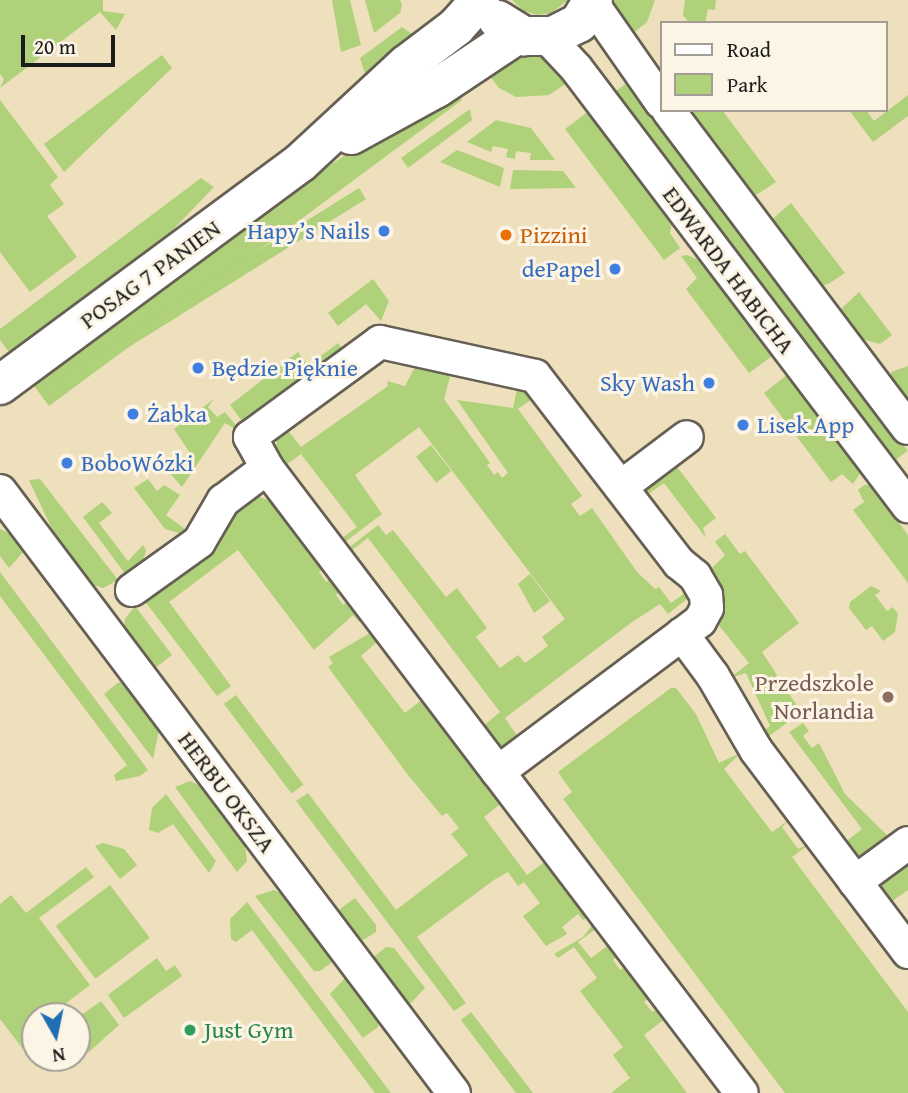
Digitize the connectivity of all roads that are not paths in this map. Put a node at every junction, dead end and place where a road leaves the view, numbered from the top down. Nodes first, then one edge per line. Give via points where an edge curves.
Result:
1 (480, 0) edge
2 (486, 0) edge
3 (593, 2) edge
4 (532, 36) junction
5 (660, 101) edge
6 (670, 112) edge
7 (300, 163) junction
8 (0, 385) edge
9 (908, 428) edge
10 (687, 437) dead end
11 (267, 468) junction
12 (622, 486) junction
13 (0, 491) edge
14 (908, 506) edge
15 (132, 590) dead end
16 (682, 635) junction
17 (498, 772) junction
18 (908, 843) edge
19 (855, 882) junction
20 (908, 952) edge
21 (454, 1093) edge
22 (742, 1093) edge

1 - 7 street, POSAG 7 PANIEN via 456,27 406,65
2 - 4 street via 499,20
3 - 4 street, POSAG 7 PANIEN via 574,27
3 - 5 street
4 - 7 street, POSAG 7 PANIEN
4 - 14 street, EDWARDA HABICHA via 572,62
6 - 9 street, EDWARDA HABICHA
7 - 8 street, POSAG 7 PANIEN
10 - 12 street
11 - 12 street via 250,437 380,342 535,376
11 - 15 street via 223,501 198,542
11 - 17 street
12 - 16 street via 706,595 707,608
13 - 21 street, HERBU OKSZA
16 - 17 street
16 - 19 street via 713,676 756,750
17 - 22 street
18 - 19 street
19 - 20 street

